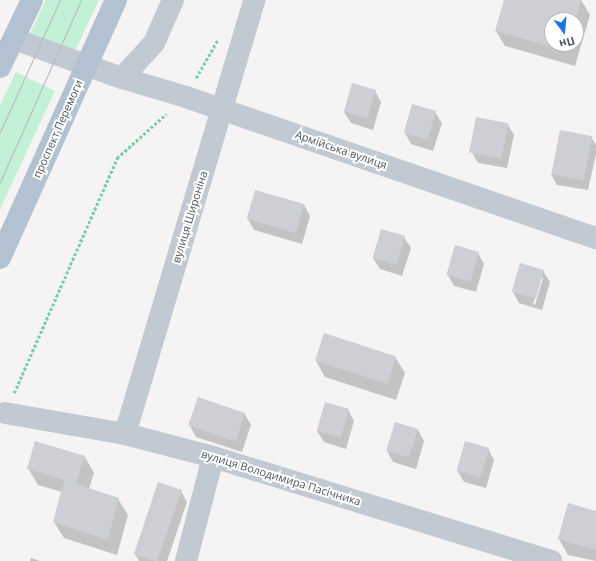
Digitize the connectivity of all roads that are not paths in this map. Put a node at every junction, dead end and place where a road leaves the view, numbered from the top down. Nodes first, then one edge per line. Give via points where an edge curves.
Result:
1 (32, 0) edge
2 (116, 0) edge
3 (173, 0) edge
4 (254, 0) edge
5 (14, 39) junction
6 (86, 66) junction
7 (0, 67) edge
8 (122, 78) junction
9 (222, 109) junction
10 (596, 238) edge
11 (0, 258) edge
12 (5, 413) road end
13 (125, 434) junction
14 (213, 457) junction
15 (186, 561) edge
16 (551, 561) edge

1 - 5 main road
2 - 6 main road, проспект Перемоги
3 - 8 street via 154,43
4 - 9 street, вулиця Широніна
5 - 6 street, Армійська вулиця
5 - 7 main road
6 - 8 street, Армійська вулиця
6 - 11 main road, проспект Перемоги
8 - 9 street, Армійська вулиця
9 - 10 street, Армійська вулиця
9 - 13 street, вулиця Широніна
12 - 13 street, вулиця Володимира Пасічника
13 - 14 street, вулиця Володимира Пасічника
14 - 15 street
14 - 16 street, вулиця Володимира Пасічника

